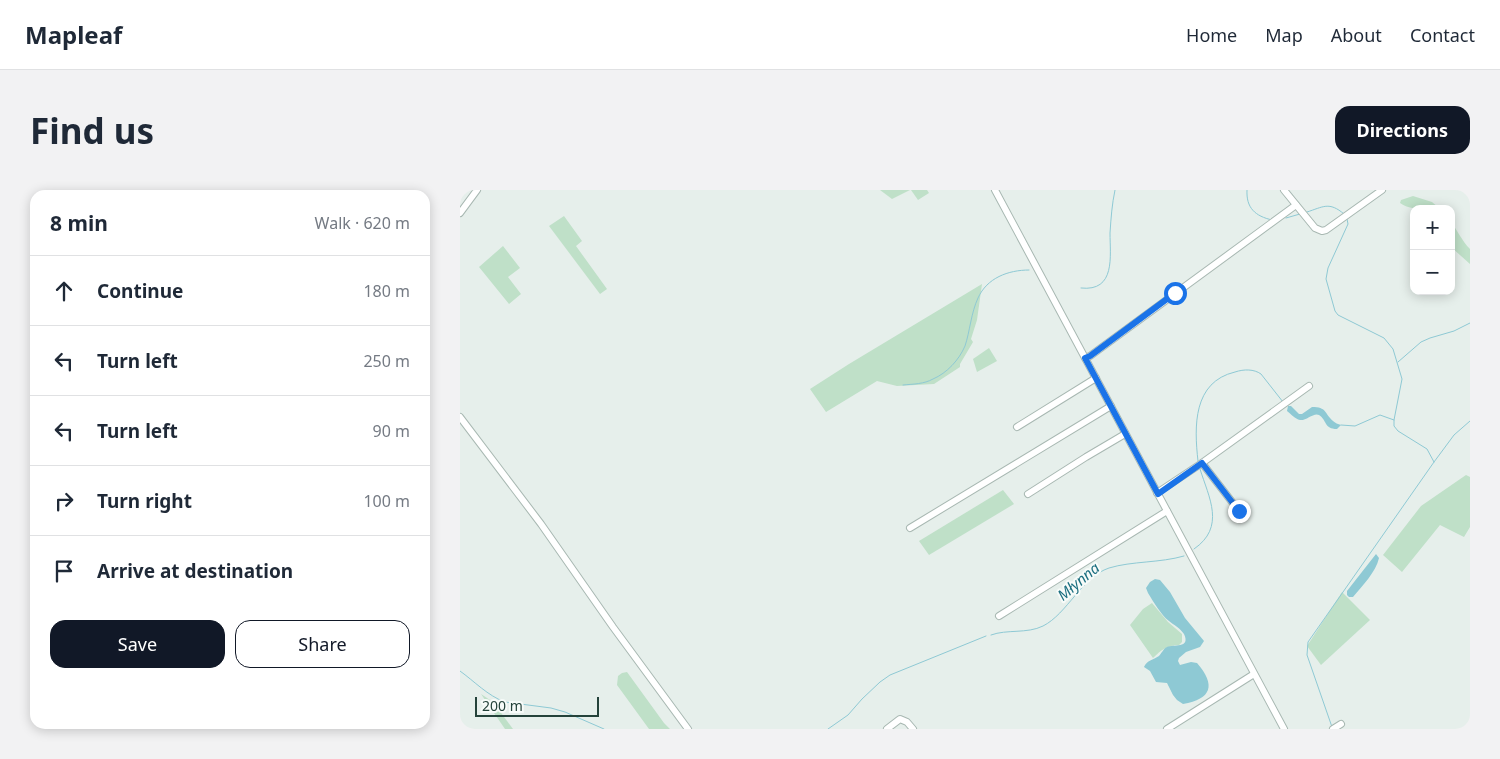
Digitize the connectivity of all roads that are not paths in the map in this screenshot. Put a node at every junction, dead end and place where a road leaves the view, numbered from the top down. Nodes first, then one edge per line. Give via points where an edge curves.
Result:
1 (477, 190) edge
2 (995, 190) edge
3 (1284, 190) edge
4 (1382, 190) edge
5 (1296, 205) junction
6 (460, 213) edge
7 (1085, 358) junction
8 (1096, 378) junction
9 (1309, 386) dead end
10 (1110, 406) junction
11 (460, 417) edge
12 (1017, 426) dead end
13 (1125, 434) junction
14 (1202, 463) junction
15 (1028, 494) dead end
16 (1158, 494) junction
17 (1167, 511) junction
18 (1239, 511) dead end
19 (910, 528) dead end
20 (999, 616) dead end
21 (1254, 674) junction
22 (1341, 724) dead end
23 (688, 729) edge
24 (887, 729) edge
25 (912, 729) edge
26 (1167, 729) edge
27 (1284, 729) edge
28 (1333, 729) edge

1 - 6 street
2 - 7 street
3 - 5 street
4 - 5 street via 1322,231 1315,228
5 - 7 street
7 - 8 street
8 - 10 street
8 - 12 street
9 - 14 street
10 - 13 street
10 - 19 street
11 - 23 street
13 - 15 street
13 - 16 street
14 - 16 street
14 - 18 street
16 - 17 street
17 - 20 street
17 - 21 street
21 - 26 street
21 - 27 street
22 - 28 street
24 - 25 street via 900,719

